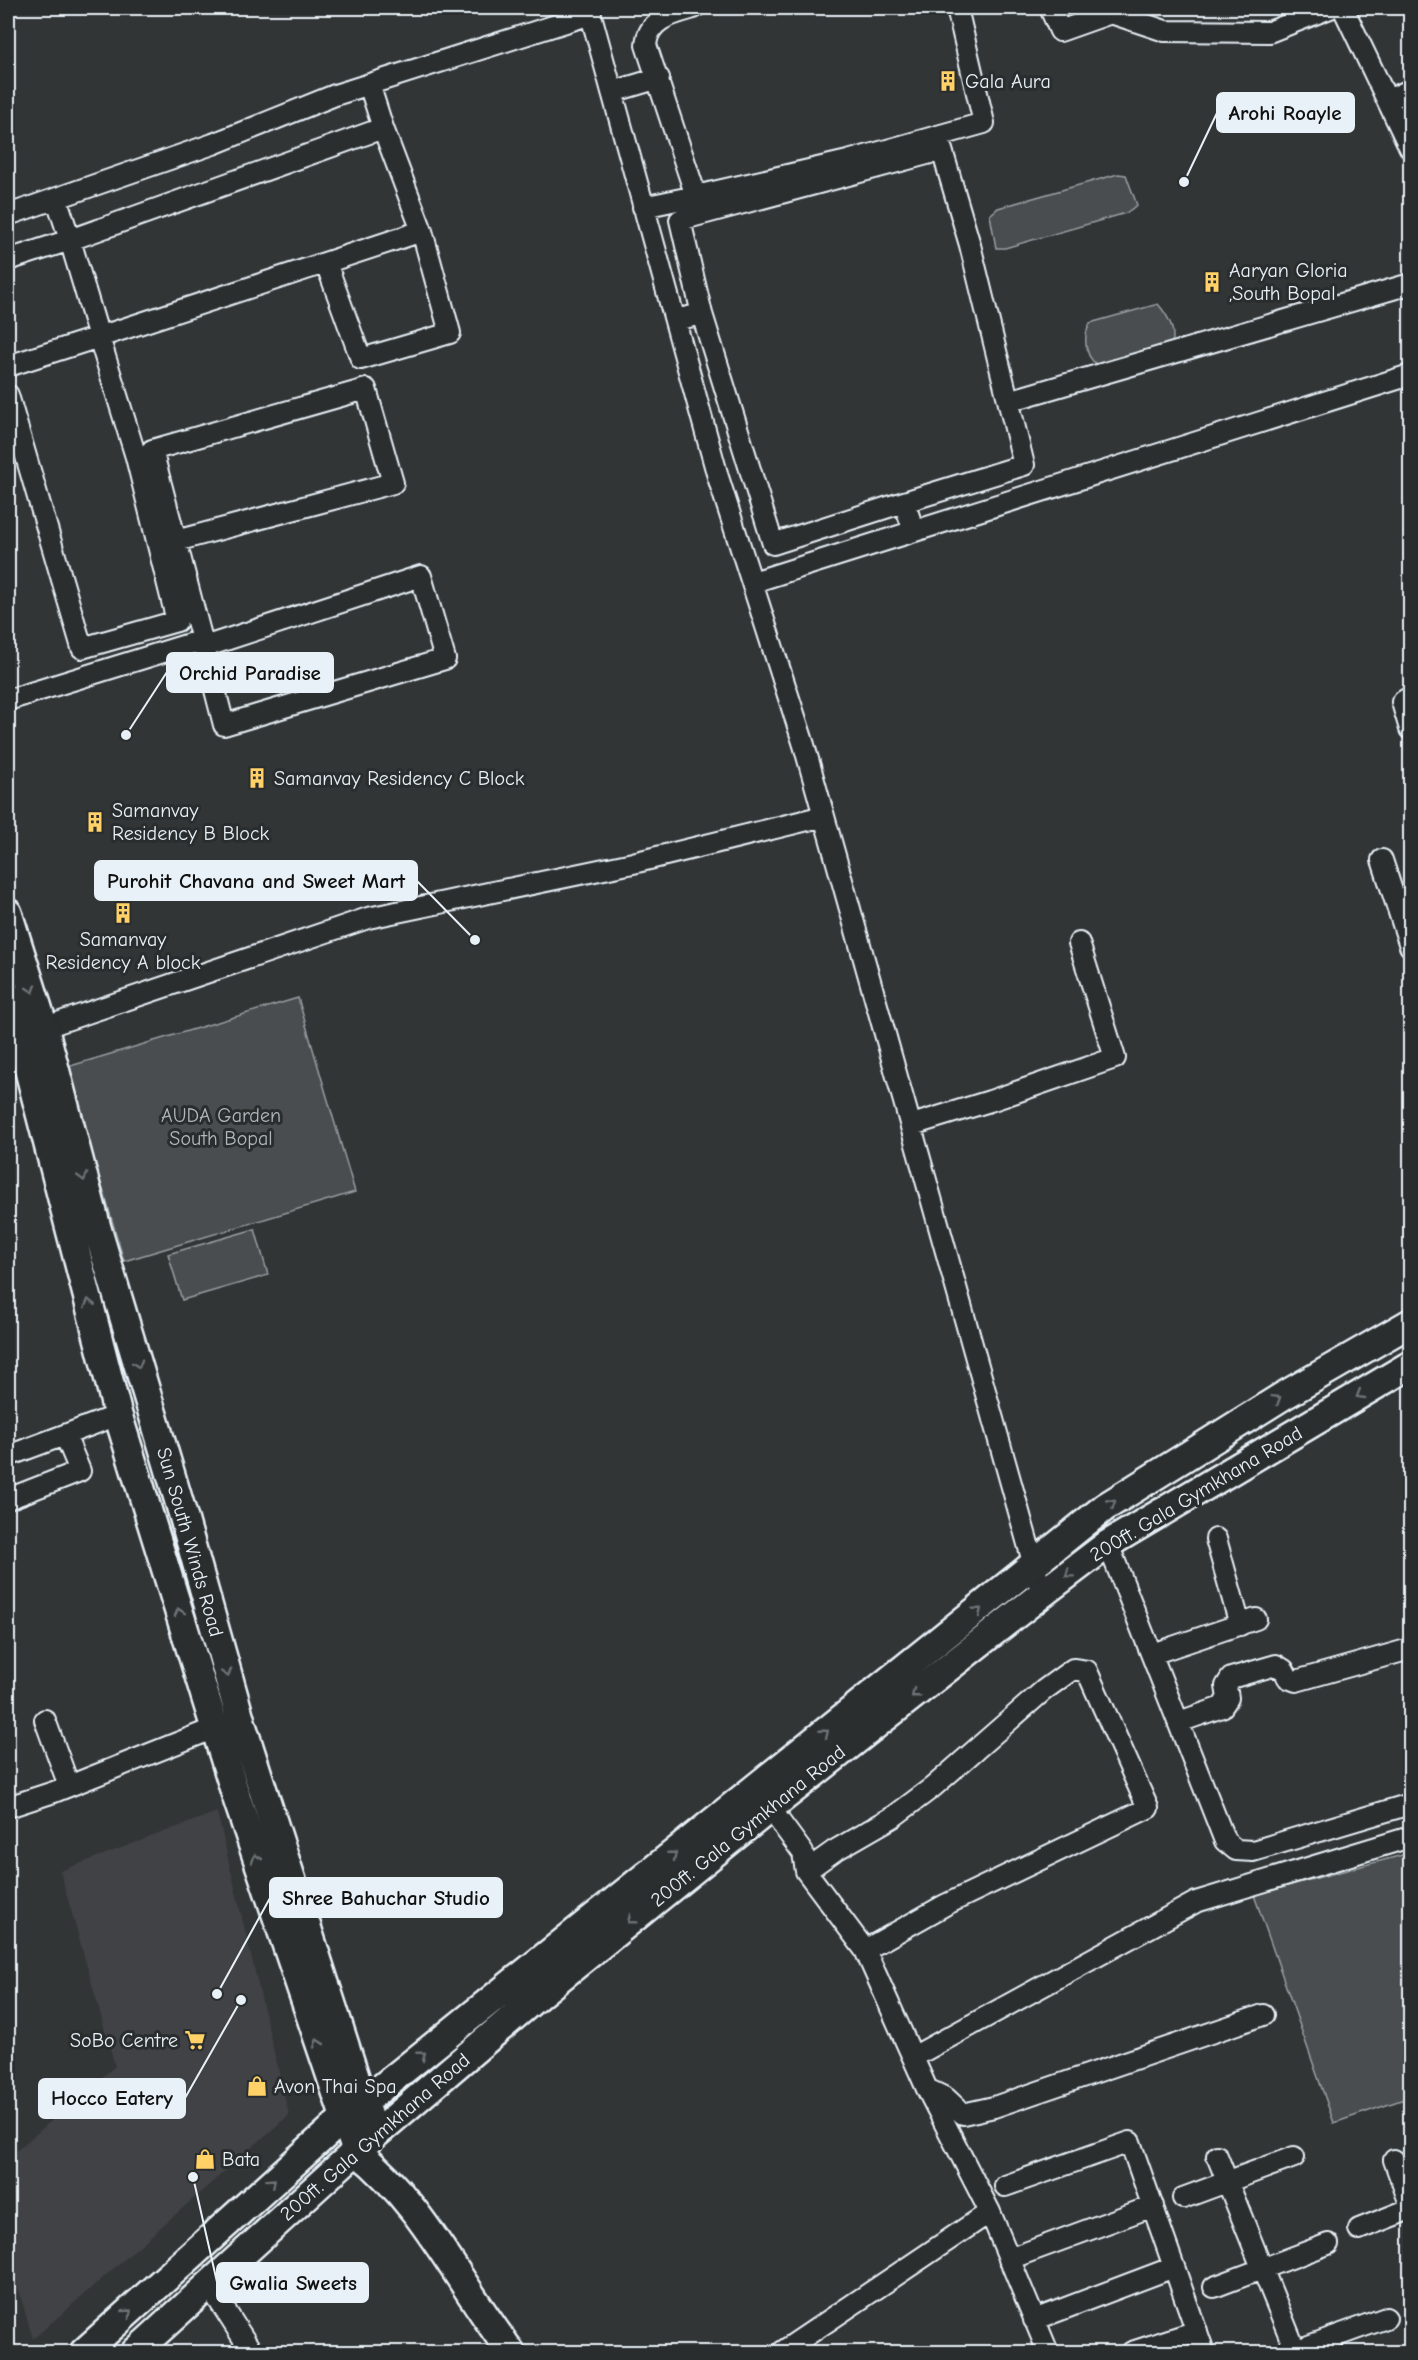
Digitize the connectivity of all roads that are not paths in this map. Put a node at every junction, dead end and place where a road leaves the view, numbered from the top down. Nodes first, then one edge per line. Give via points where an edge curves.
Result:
1 (694, 8) edge
2 (957, 8) edge
3 (1050, 8) edge
4 (1330, 8) edge
5 (1343, 8) edge
6 (1116, 10) edge
7 (590, 11) edge
8 (659, 78) junction
9 (369, 84) junction
10 (1410, 90) edge
11 (612, 92) junction
12 (1388, 100) junction
13 (383, 128) junction
14 (1410, 148) edge
15 (696, 196) junction
16 (57, 200) junction
17 (643, 207) junction
18 (8, 215) edge
19 (422, 231) junction
20 (70, 240) junction
21 (8, 260) edge
22 (326, 263) junction
23 (1410, 284) edge
24 (702, 314) junction
25 (675, 320) junction
26 (99, 337) junction
27 (8, 366) edge
28 (1410, 375) edge
29 (8, 395) edge
30 (1019, 398) dead end
31 (904, 502) junction
32 (914, 531) junction
33 (176, 541) junction
34 (753, 582) junction
35 (203, 644) junction
36 (1410, 697) edge
37 (8, 700) edge
38 (1410, 729) edge
39 (824, 816) junction
40 (1382, 860) dead end
41 (8, 913) edge
42 (1079, 943) dead end
43 (1410, 946) edge
44 (19, 1019) edge
45 (912, 1125) junction
46 (1410, 1323) edge
47 (1410, 1365) edge
48 (118, 1415) junction
49 (65, 1435) junction
50 (8, 1456) edge
51 (8, 1499) edge
52 (1216, 1539) dead end
53 (1108, 1544) junction
54 (1034, 1566) junction
55 (1042, 1594) junction
56 (1410, 1649) edge
57 (1152, 1654) junction
58 (45, 1720) dead end
59 (1179, 1722) junction
60 (215, 1728) junction
61 (69, 1786) junction
62 (1410, 1804) edge
63 (8, 1807) edge
64 (770, 1808) junction
65 (1410, 1837) edge
66 (806, 1871) junction
67 (865, 1950) junction
68 (1263, 2015) dead end
69 (913, 2057) junction
70 (927, 2089) junction
71 (353, 2110) junction
72 (365, 2143) junction
73 (1218, 2156) dead end
74 (1294, 2157) dead end
75 (1394, 2160) dead end
76 (1228, 2182) junction
77 (1005, 2186) dead end
78 (1183, 2198) dead end
79 (1153, 2206) junction
80 (1410, 2206) edge
81 (990, 2212) junction
82 (1359, 2229) dead end
83 (1328, 2244) dead end
84 (1009, 2259) junction
85 (1174, 2267) junction
86 (1262, 2268) junction
87 (209, 2285) junction
88 (1214, 2287) dead end
89 (1386, 2318) dead end
90 (1034, 2320) junction
91 (1197, 2331) junction
92 (505, 2351) edge
93 (84, 2352) edge
94 (135, 2352) edge
95 (252, 2352) edge
96 (782, 2352) edge
97 (1047, 2352) edge
98 (1132, 2352) edge
99 (1204, 2352) edge
100 (1294, 2352) edge

1 - 8 street via 661,19 647,35 646,45
2 - 15 street via 984,123 848,161
3 - 6 street via 1060,31
4 - 6 street via 1269,32 1165,31
5 - 12 street
7 - 9 street
7 - 11 street
8 - 11 street
8 - 15 street
9 - 13 street
9 - 16 street
10 - 12 street
11 - 17 street
12 - 14 street
13 - 19 street
13 - 20 street
15 - 17 street
16 - 18 street
16 - 20 street
17 - 25 street
19 - 22 street
19 - 22 street via 450,333 361,359
20 - 21 street
20 - 26 street
22 - 26 street
23 - 30 street
24 - 25 street
24 - 31 street via 773,544
24 - 31 street via 680,220 942,150 970,245 1024,465
25 - 34 street via 718,477
26 - 27 street
26 - 29 street via 136,457 177,621 82,648
28 - 32 street
31 - 32 street
32 - 34 street
33 - 33 street via 152,450 366,389 393,483
33 - 35 street
34 - 39 street
35 - 35 street via 421,576 445,659 224,725
35 - 37 street
36 - 38 street via 1402,702
39 - 44 street via 633,863 368,918
39 - 45 street
40 - 43 street
41 -> 44 street, Sun South Winds Road
42 - 45 street via 1115,1058
48 -> 44 street
44 -> 71 street, Sun South Winds Road via 97,1228
45 - 54 street
54 -> 46 street via 1105,1507 1283,1396
47 -> 53 street, 200ft. Gala Gymkhana Road
48 - 49 street
60 -> 48 street
49 - 50 street
49 - 51 street via 80,1471
52 - 57 street via 1248,1622
53 -> 55 street, 200ft. Gala Gymkhana Road
53 - 57 street
54 - 55 street
71 -> 54 street
55 -> 64 street, 200ft. Gala Gymkhana Road
56 - 59 street via 1296,1681 1276,1665 1231,1678 1226,1686 1228,1698 1222,1707
57 - 59 street
58 - 61 street
59 - 62 street via 1226,1841 1236,1850 1253,1851
60 - 61 street
71 -> 60 street
61 - 63 street
64 - 66 street via 803,1853
64 -> 72 street, 200ft. Gala Gymkhana Road via 540,1994
65 - 69 street via 1196,1902
66 - 67 street
66 - 67 street via 893,1817 1073,1669 1087,1671 1148,1808 945,1905
67 - 69 street
68 - 70 street via 994,2107 963,2114 946,2098
69 - 70 street
70 - 81 street
71 - 72 street, Sun South Winds Road
93 -> 71 street
72 - 87 street, 200ft. Gala Gymkhana Road
72 - 92 street, Sun South Winds Road via 378,2168 417,2217
73 - 76 street
74 - 76 street
75 - 80 street
76 - 78 street
76 - 86 street
77 - 79 street via 1130,2142
79 - 84 street
79 - 85 street
80 - 82 street
81 - 84 street
81 - 96 street
83 - 86 street
84 - 90 street
85 - 90 street
85 - 91 street
86 - 88 street
86 - 100 street
87 - 94 street, 200ft. Gala Gymkhana Road
87 - 95 street
89 - 100 street
90 - 97 street
91 - 98 street
91 - 99 street

